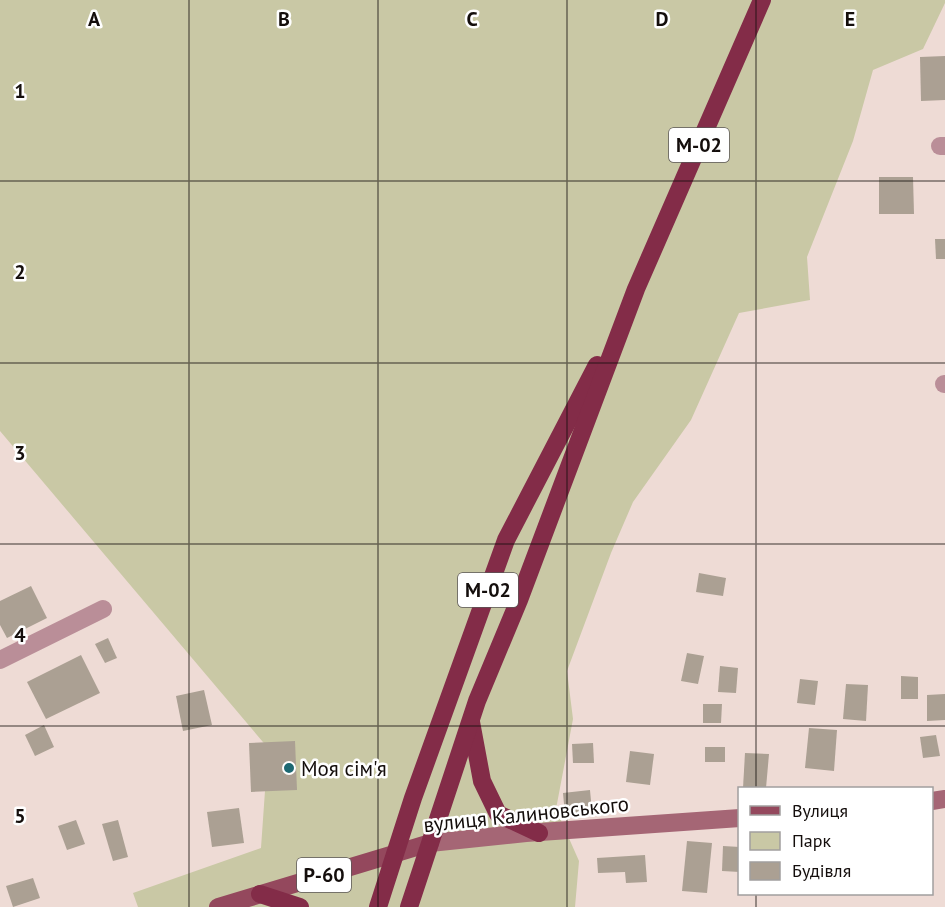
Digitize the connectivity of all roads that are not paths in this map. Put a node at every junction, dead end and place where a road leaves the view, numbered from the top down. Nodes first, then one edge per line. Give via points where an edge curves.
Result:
1 (762, 0) edge
2 (636, 289) junction
3 (103, 609) dead end
4 (0, 660) edge
5 (471, 720) junction
6 (738, 819) edge
7 (539, 832) junction
8 (430, 843) junction
9 (395, 854) junction
10 (260, 894) junction
11 (218, 907) edge
12 (300, 907) edge
13 (378, 907) edge
14 (409, 907) edge

1 - 2 highway, М-02
2 - 5 highway, М-02
2 - 9 highway, М-02 via 506,540
3 - 4 street
5 - 7 highway via 482,782 498,814
5 - 8 highway, М-02
6 - 7 main road, вулиця Калиновського
7 - 8 main road, вулиця Калиновського
8 - 9 main road, вулиця Калиновського / Р-60
8 - 14 highway, М-02
9 - 10 main road, вулиця Калиновського / Р-60
9 - 13 highway, М-02
10 - 11 main road, вулиця Калиновського / Р-60
10 - 12 highway

